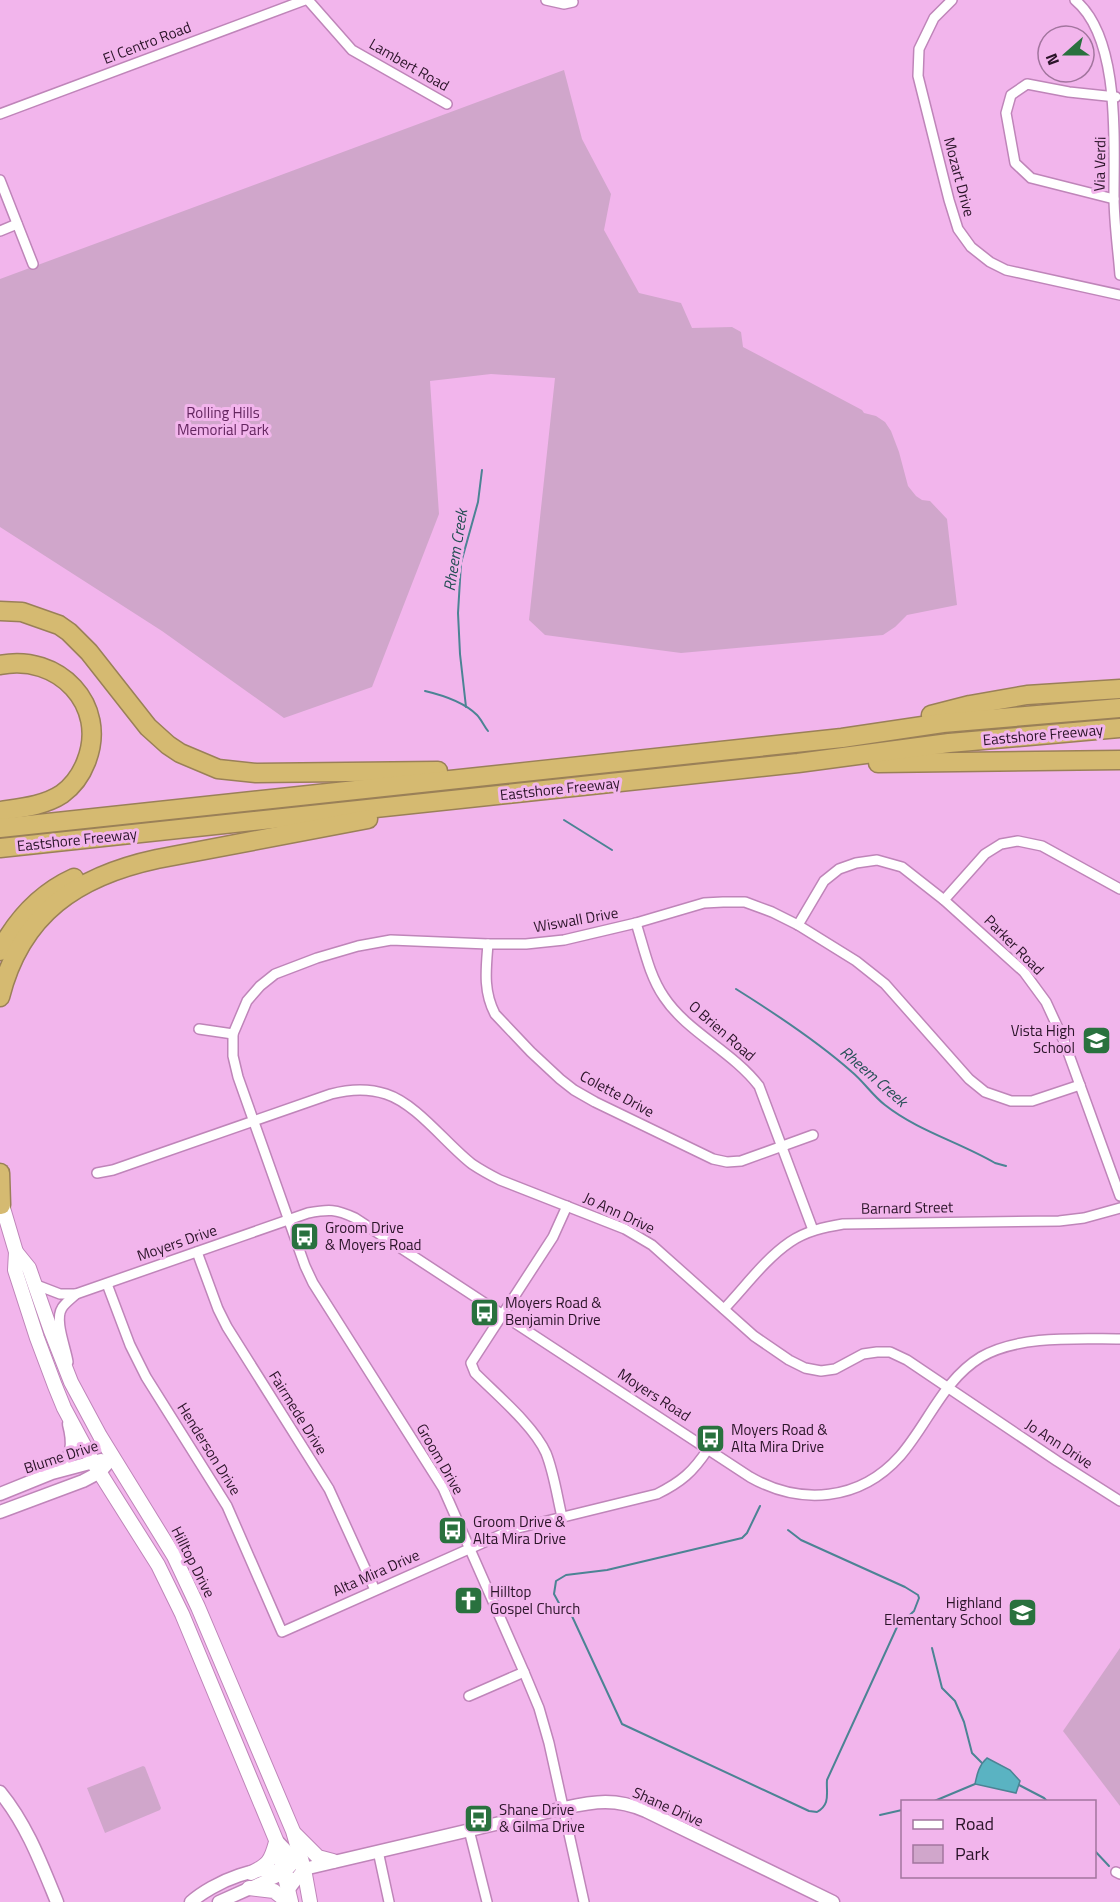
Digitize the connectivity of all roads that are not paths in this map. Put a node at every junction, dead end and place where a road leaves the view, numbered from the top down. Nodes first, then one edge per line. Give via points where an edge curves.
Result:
1 (307, 0) edge
2 (546, 0) edge
3 (952, 0) edge
4 (1075, 0) edge
5 (573, 2) dead end
6 (1116, 97) junction
7 (447, 104) dead end
8 (0, 114) edge
9 (0, 180) edge
10 (1114, 199) junction
11 (17, 224) junction
12 (0, 231) edge
13 (33, 264) dead end
14 (1120, 275) edge
15 (1120, 295) edge
16 (0, 611) edge
17 (0, 616) edge
18 (39, 618) junction
19 (0, 665) edge
20 (1120, 689) edge
21 (1120, 708) edge
22 (1120, 728) edge
23 (842, 738) junction
24 (1120, 760) edge
25 (798, 763) junction
26 (514, 773) junction
27 (443, 801) junction
28 (0, 811) edge
29 (0, 828) edge
30 (135, 834) junction
31 (0, 848) edge
32 (0, 858) edge
33 (157, 859) junction
34 (1120, 889) edge
35 (944, 900) junction
36 (636, 923) junction
37 (798, 925) junction
38 (488, 944) junction
39 (0, 951) edge
40 (0, 996) edge
41 (199, 1029) dead end
42 (233, 1034) junction
43 (1080, 1085) junction
44 (254, 1121) junction
45 (813, 1135) dead end
46 (783, 1146) junction
47 (0, 1173) edge
48 (97, 1173) dead end
49 (1120, 1196) edge
50 (0, 1202) edge
51 (567, 1206) junction
52 (1120, 1208) edge
53 (288, 1219) junction
54 (813, 1230) junction
55 (16, 1252) junction
56 (197, 1252) junction
57 (34, 1284) junction
58 (107, 1284) junction
59 (76, 1294) junction
60 (724, 1309) junction
61 (503, 1315) junction
62 (1120, 1339) edge
63 (71, 1382) junction
64 (947, 1389) junction
65 (64, 1408) junction
66 (708, 1449) junction
67 (113, 1457) junction
68 (96, 1467) junction
69 (52, 1473) junction
70 (0, 1494) edge
71 (1120, 1501) edge
72 (0, 1512) edge
73 (562, 1516) junction
74 (469, 1548) junction
75 (375, 1590) junction
76 (282, 1632) joint
77 (524, 1672) junction
78 (469, 1696) dead end
79 (0, 1792) edge
80 (564, 1808) junction
81 (469, 1830) junction
82 (292, 1832) junction
83 (276, 1840) junction
84 (378, 1851) junction
85 (333, 1861) junction
86 (300, 1862) junction
87 (251, 1873) junction
88 (249, 1888) junction
89 (289, 1890) edge
90 (309, 1899) edge
91 (57, 1902) edge
92 (191, 1902) edge
93 (219, 1902) edge
94 (389, 1902) edge
95 (486, 1902) edge
96 (584, 1902) edge
97 (832, 1902) edge

1 - 7 street, Lambert Road via 352,50
1 - 8 street, El Centro Road
2 - 5 street
3 - 15 street, Mozart Drive via 934,18 919,49 918,76 958,229 971,247 1005,270
4 - 6 street, Via Verdi via 1101,28
6 - 10 street, Via Verdi
6 - 10 street via 1027,84 1011,95 1006,114 1015,163 1031,178
9 - 11 street
10 - 14 street, Via Verdi
11 - 12 street
11 - 13 street
16 - 18 highway
17 - 18 highway
18 - 26 highway via 59,625 79,642 157,737 205,765 256,773
19 - 28 highway via 36,664 58,674 84,702 92,729 86,762 69,788 50,800
20 - 23 highway via 1028,695 970,705
21 - 23 highway, Eastshore Freeway via 943,723
22 - 25 highway, Eastshore Freeway via 949,743
23 - 26 highway, Eastshore Freeway
24 - 25 highway
25 - 27 highway, Eastshore Freeway
26 - 29 highway, Eastshore Freeway
27 - 30 highway, Eastshore Freeway
27 - 33 highway via 357,822
30 - 31 highway, Eastshore Freeway
30 - 32 highway
33 - 39 highway via 109,866 67,881 31,908
33 - 40 highway via 97,877 62,898 23,942
34 - 35 street via 1042,846 1018,841 1001,844 985,854
35 - 37 street, Parker Road via 902,867 877,860 856,863 839,869 824,881
35 - 43 street, Parker Road via 1030,980 1046,1002
36 - 37 street, Wiswall Drive via 704,903 745,902
36 - 38 street, Wiswall Drive via 564,940
36 - 46 street, O Brien Road via 665,999 683,1019 748,1072 759,1086
37 - 43 street, Wiswall Drive via 885,984 985,1092 1011,1101 1032,1101
38 - 42 street, Wiswall Drive via 391,940 317,958 275,974 260,986 247,1001
38 - 46 street, Colette Drive via 488,1002 531,1052 573,1090 713,1159 741,1161
41 - 42 street
42 - 44 street, Wiswall Drive via 238,1077
43 - 49 street, Parker Road
44 - 48 street, Jo Ann Drive
44 - 51 street, Jo Ann Drive via 348,1090 387,1094 416,1113 485,1173
44 - 53 street, Wiswall Drive
45 - 46 street, Colette Drive
46 - 54 street, O Brien Road
47 - 50 highway
50 - 55 main road, Hilltop Drive
51 - 60 street, Jo Ann Drive via 625,1229 652,1245
51 - 61 street via 553,1237
52 - 54 street, Barnard Street via 1059,1221 843,1224
53 - 56 street, Moyers Drive
53 - 61 street, Moyers Road via 326,1209 338,1210
53 - 74 street, Groom Drive via 313,1283 443,1488
54 - 60 street, Barnard Street via 790,1242
55 - 57 main road, Hilltop Drive via 29,1268
55 - 65 main road, Hilltop Drive via 15,1270
56 - 58 street, Moyers Drive
56 - 75 street, Fairmede Drive via 227,1327 329,1489
57 - 59 street via 60,1294
57 - 63 main road, Hilltop Drive
58 - 59 street, Moyers Drive
58 - 76 street, Henderson Drive via 146,1377 227,1506
59 - 63 street via 62,1307 58,1320
60 - 64 street, Jo Ann Drive via 754,1336 805,1368 835,1369 863,1354 890,1352
61 - 66 street, Moyers Road
61 - 73 street via 471,1363 475,1373 539,1441 554,1478
62 - 64 street, Moyers Road via 1008,1345 972,1363
63 - 67 main road, Hilltop Drive
64 - 66 street, Moyers Road via 901,1455 877,1476 849,1490 807,1496 780,1491 750,1477
64 - 71 street, Jo Ann Drive
65 - 68 main road, Hilltop Drive
65 - 69 street via 73,1445 68,1460
66 - 73 street, Alta Mira Drive via 689,1474 657,1494
67 - 68 street, Blume Drive
67 - 82 main road, Hilltop Drive via 174,1556
68 - 69 street, Blume Drive
68 - 72 street, Blume Drive via 83,1481
68 - 83 main road, Hilltop Drive via 163,1575
69 - 70 street, Blume Drive
73 - 74 street, Alta Mira Drive via 514,1529
74 - 75 street, Alta Mira Drive
74 - 77 street, Groom Drive
75 - 76 street, Alta Mira Drive
77 - 78 street
77 - 80 street, Groom Drive via 539,1708
79 - 91 street via 26,1831
80 - 81 street, Shane Drive
80 - 96 street, Groom Drive
80 - 97 street, Shane Drive via 603,1801 631,1804
81 - 84 street, Shane Drive
81 - 95 street
82 - 85 main road via 318,1857
82 - 86 main road, Hilltop Drive
83 - 86 street
83 - 87 main road via 268,1863
83 - 89 main road, Hilltop Drive
84 - 85 street, Shane Drive
84 - 94 street
85 - 86 street, Shane Drive
86 - 89 street, Shane Drive
86 - 90 main road, Hilltop Drive
87 - 89 street via 265,1871
87 - 92 street via 222,1882
88 - 89 street, Shane Drive
88 - 89 main road
88 - 93 street, Shane Drive
89 - 90 street

